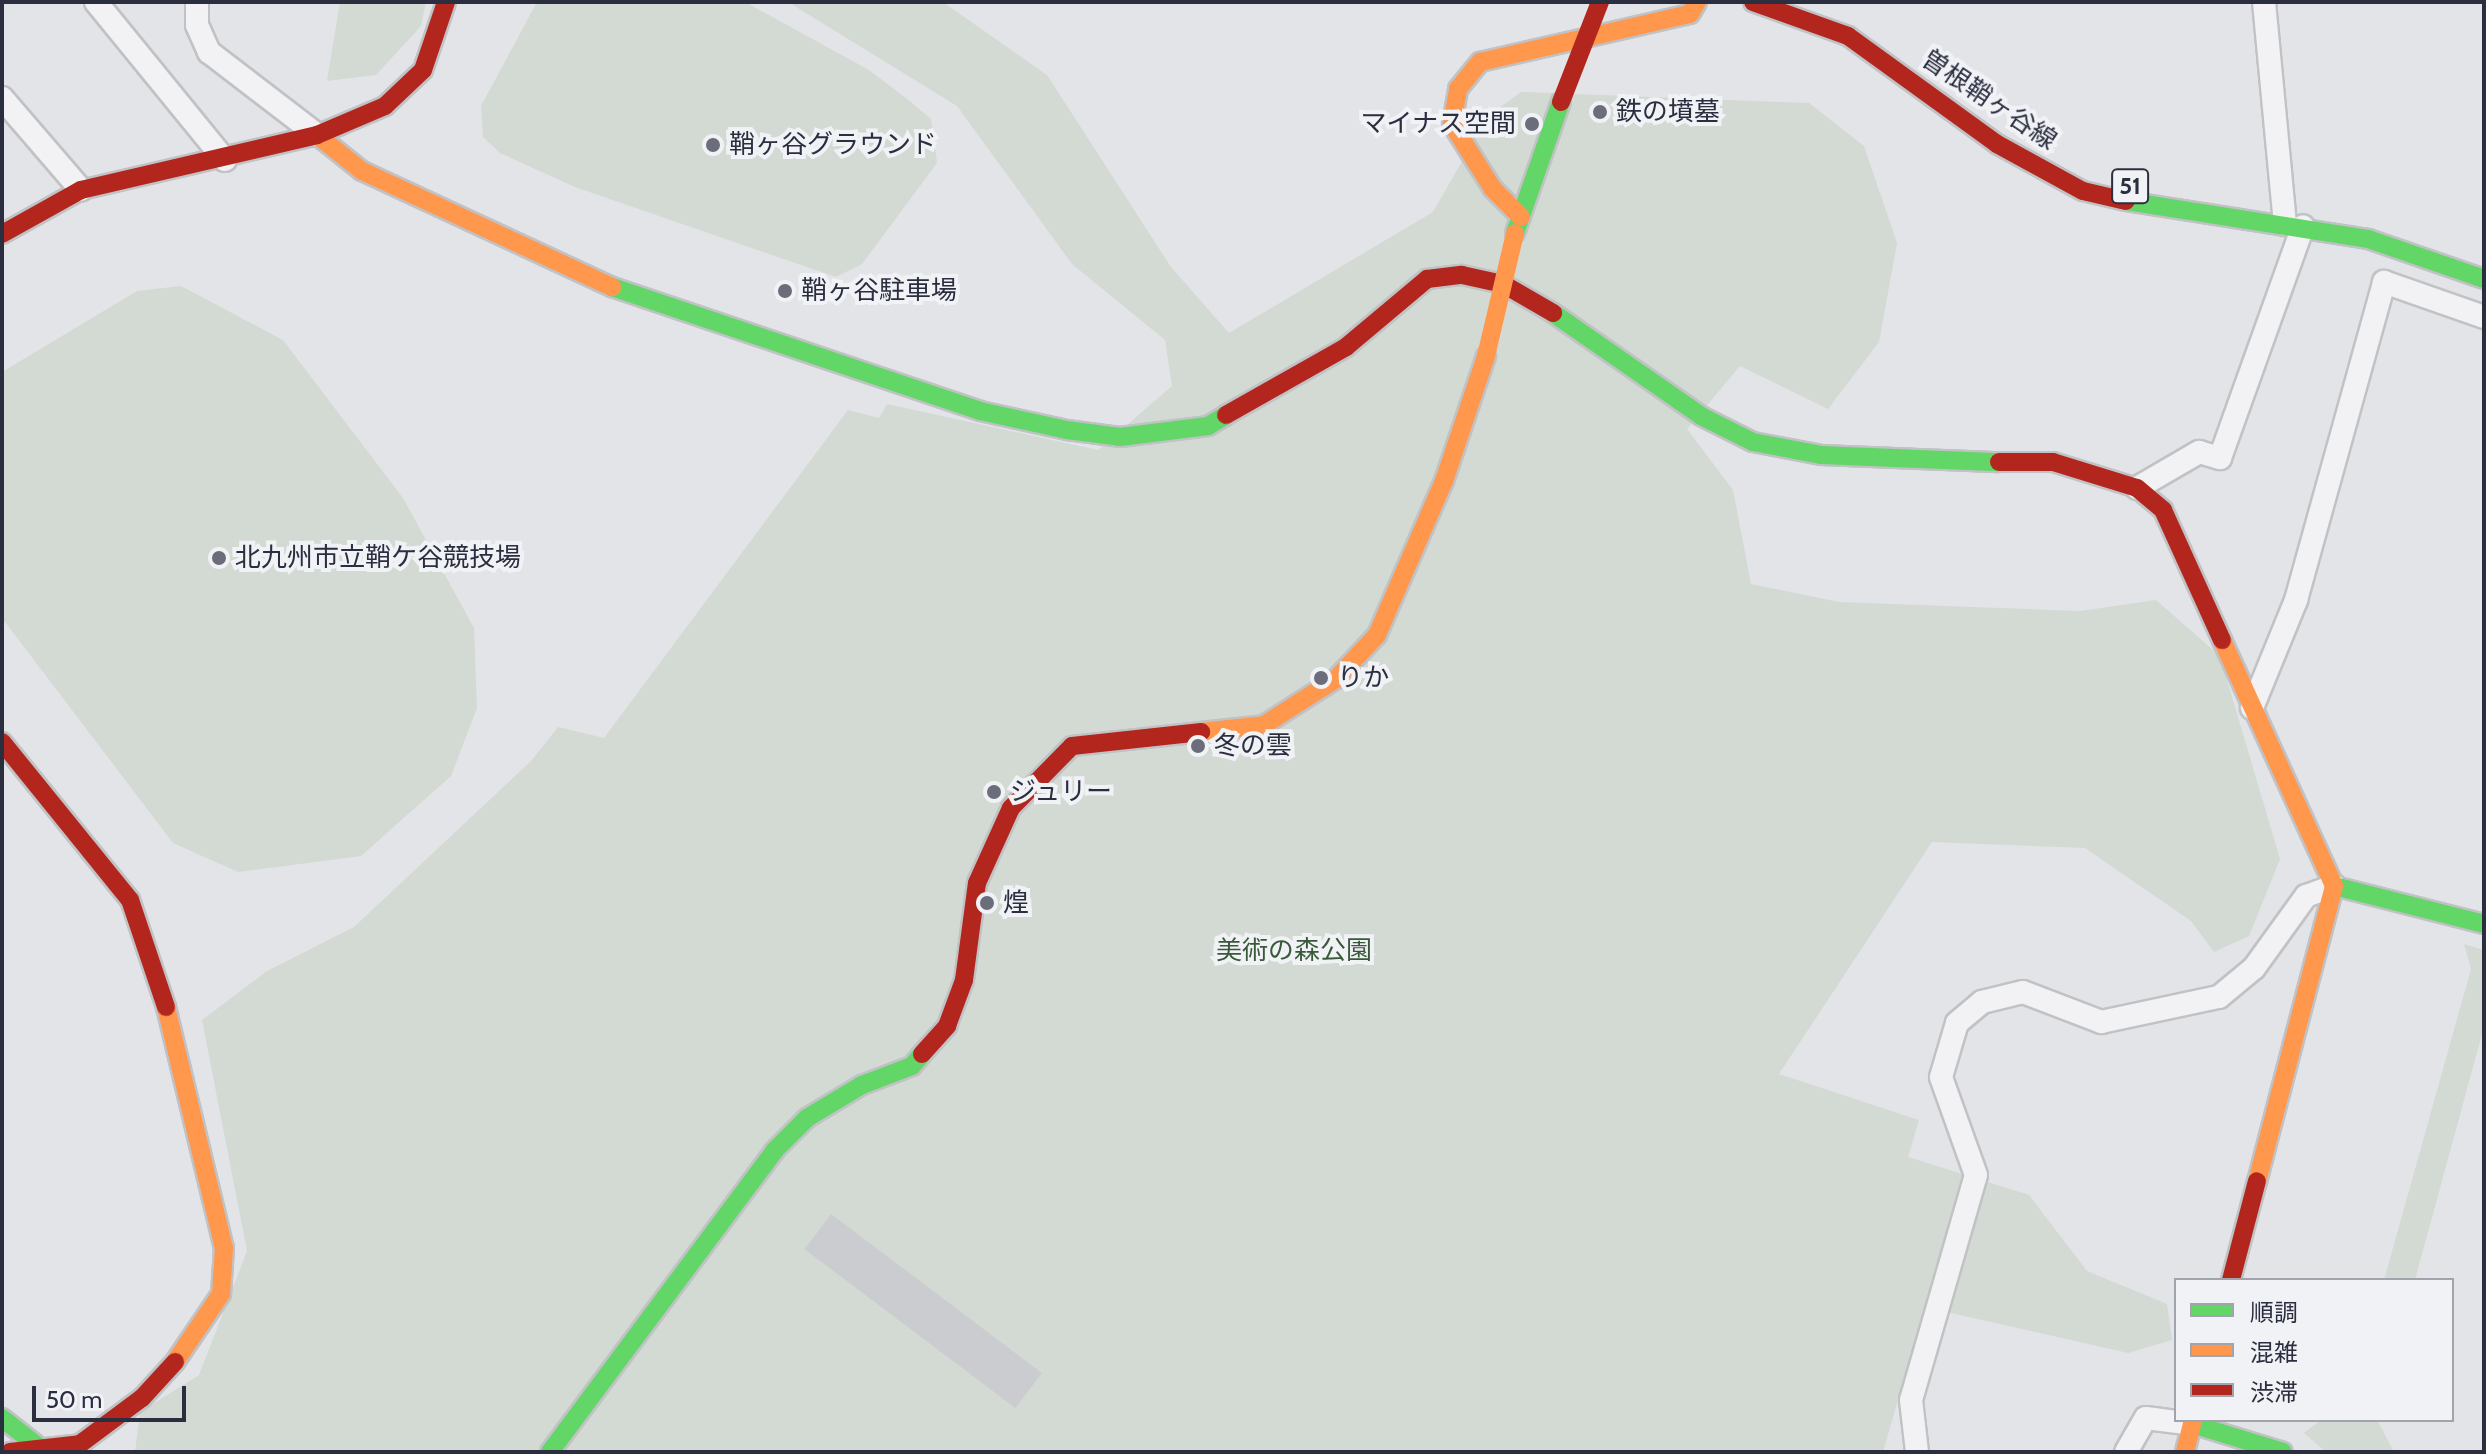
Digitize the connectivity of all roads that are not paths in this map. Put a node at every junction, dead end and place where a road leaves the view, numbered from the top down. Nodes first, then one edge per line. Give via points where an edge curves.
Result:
1 (96, 2) edge
2 (197, 2) edge
3 (446, 2) edge
4 (1600, 2) edge
5 (1697, 2) edge
6 (1753, 2) edge
7 (2264, 2) edge
8 (1823, 4) dead end
9 (2, 98) edge
10 (317, 135) junction
11 (225, 160) junction
12 (81, 190) junction
13 (2291, 218) junction
14 (1518, 225) junction
15 (2, 234) edge
16 (2484, 263) edge
17 (2484, 279) edge
18 (2484, 317) edge
19 (2137, 488) junction
20 (2252, 708) junction
21 (2, 742) edge
22 (2334, 886) junction
23 (2484, 924) edge
24 (2232, 1278) edge
25 (2, 1418) edge
26 (2174, 1420) edge
27 (2192, 1422) edge
28 (40, 1448) edge
29 (2, 1452) edge
30 (10, 1452) edge
31 (550, 1452) edge
32 (1917, 1452) edge
33 (2126, 1452) edge
34 (2185, 1452) edge
35 (2283, 1452) edge

1 - 11 street
2 - 10 street via 197,25 209,52
3 - 10 street via 423,70 385,106
4 - 14 street, bridge
5 - 14 street via 1690,14 1480,62 1458,89 1452,124
6 - 13 street, 曽根鞘ヶ谷線 / 51 via 1789,10 1848,36 1997,144 2083,191 2187,215
7 - 13 street
8 - 13 street, 曽根鞘ヶ谷線 / 51 via 1885,37 2007,129 2091,175
9 - 12 street
10 - 11 street
10 - 19 street via 362,171 645,302 952,402 1067,430 1120,437 1208,426 1346,347 1427,279 1462,275 1503,284 1545,307 1701,416 1753,442 1821,455 1903,461 2053,462
11 - 12 street
12 - 15 street
13 - 16 street, 曽根鞘ヶ谷線 / 51 via 2385,227
13 - 17 street, 曽根鞘ヶ谷線 / 51
13 - 19 street via 2220,458 2199,452
14 - 31 street, bridge via 1486,356 1444,481 1377,635 1336,679 1264,725 1072,746 1043,772 1011,808 977,883 964,980 947,1026 912,1066 862,1085 818,1111 774,1151
18 - 20 street via 2379,277 2296,600
19 - 20 street via 2163,510
20 - 22 street
21 - 28 street via 130,900 154,958 224,1248 221,1294 192,1342 142,1398 80,1444
22 - 23 street
22 - 24 street
22 - 32 street via 2306,896 2254,968 2219,997 2101,1022 2023,992 1982,1002 1957,1023 1941,1077 1976,1175 1911,1400
25 - 28 street
26 - 33 street via 2146,1418
27 - 34 street
27 - 35 street
28 - 30 street
29 - 30 street

